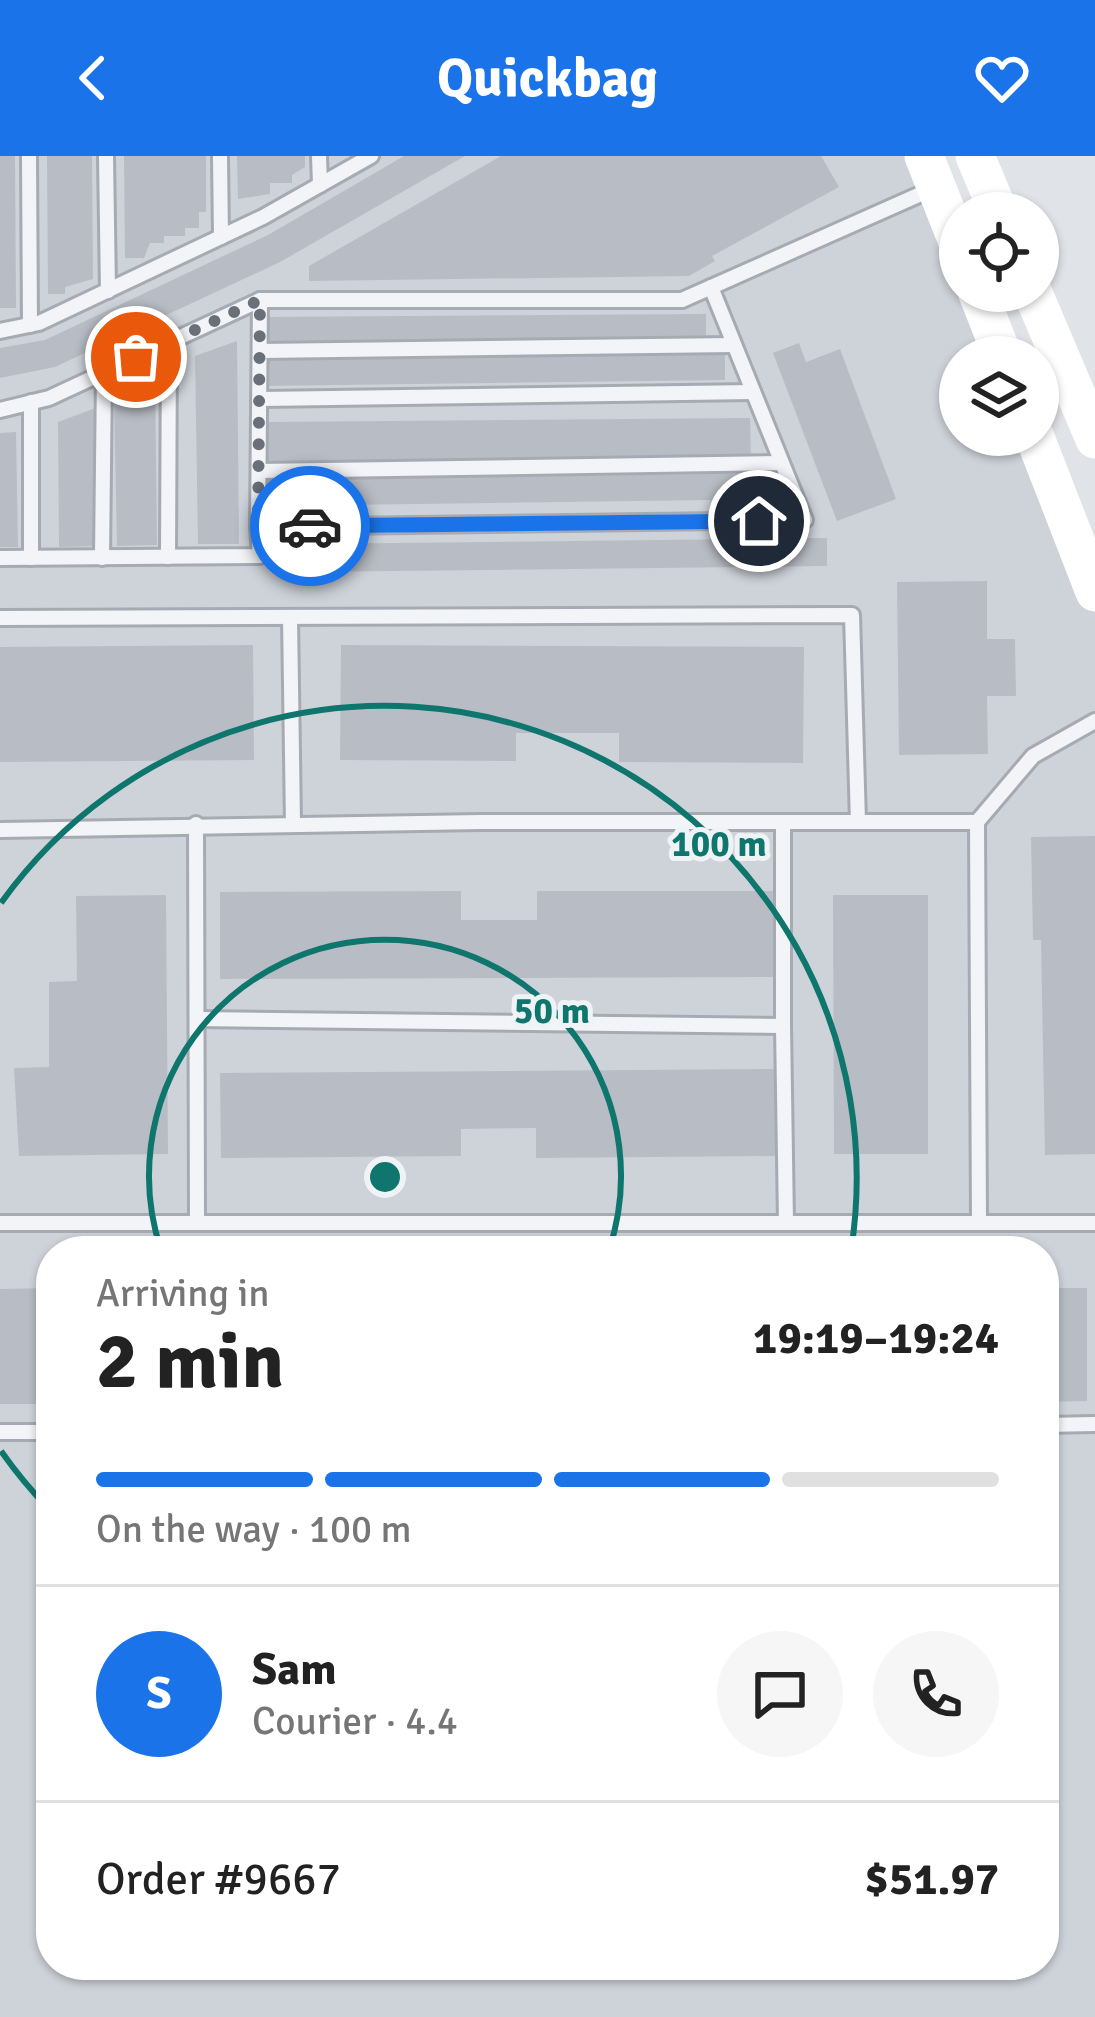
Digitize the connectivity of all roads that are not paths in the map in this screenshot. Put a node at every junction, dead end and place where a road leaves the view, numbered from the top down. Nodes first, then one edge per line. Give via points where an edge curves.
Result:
1 (29, 156) edge
2 (106, 156) edge
3 (220, 156) edge
4 (320, 156) edge
5 (371, 156) edge
6 (975, 156) edge
7 (930, 171) edge
8 (320, 185) junction
9 (990, 192) edge
10 (221, 237) junction
11 (710, 287) junction
12 (107, 291) junction
13 (260, 300) junction
14 (1041, 312) edge
15 (30, 326) junction
16 (0, 331) edge
17 (169, 342) junction
18 (734, 345) junction
19 (260, 351) junction
20 (104, 372) junction
21 (753, 392) junction
22 (260, 399) junction
23 (31, 402) junction
24 (0, 410) edge
25 (1095, 439) edge
26 (1042, 456) edge
27 (782, 463) junction
28 (259, 471) junction
29 (258, 527) junction
30 (169, 557) junction
31 (0, 558) edge
32 (31, 558) junction
33 (102, 558) junction
34 (1095, 592) edge
35 (290, 617) junction
36 (0, 618) edge
37 (1095, 722) edge
38 (784, 822) junction
39 (858, 822) junction
40 (977, 822) junction
41 (196, 824) junction
42 (293, 824) junction
43 (0, 830) edge
44 (197, 1019) junction
45 (784, 1026) junction
46 (0, 1223) edge
47 (197, 1223) junction
48 (785, 1223) junction
49 (979, 1223) junction
50 (1095, 1223) edge
51 (1095, 1424) edge
52 (1059, 1425) edge
53 (0, 1432) edge
54 (36, 1432) edge

1 - 15 lane
2 - 12 lane
3 - 10 lane
4 - 8 lane
5 - 8 lane
6 - 9 main road
7 - 11 lane
8 - 10 lane
10 - 12 lane
11 - 13 lane via 682,300
11 - 18 lane
12 - 15 lane
13 - 17 lane
13 - 19 lane
14 - 25 main road
15 - 16 lane
17 - 20 lane
17 - 30 lane
18 - 19 lane
18 - 21 lane
19 - 22 lane
20 - 23 lane
20 - 33 lane
21 - 22 lane
21 - 27 lane
22 - 28 lane
23 - 24 lane
23 - 32 lane
26 - 34 main road
27 - 28 lane
27 - 29 lane via 805,520
28 - 29 lane
29 - 30 lane via 260,556
30 - 33 lane
31 - 32 lane
32 - 33 lane
35 - 36 lane
35 - 39 lane via 852,615
35 - 42 lane
37 - 40 lane via 1034,756
38 - 39 lane
38 - 42 lane
38 - 45 lane
39 - 40 lane
40 - 49 lane
41 - 42 lane
41 - 43 lane
41 - 44 lane
44 - 45 lane
44 - 47 lane
45 - 48 lane
46 - 47 lane
47 - 48 lane
48 - 49 lane
49 - 50 lane
51 - 52 lane
53 - 54 lane

